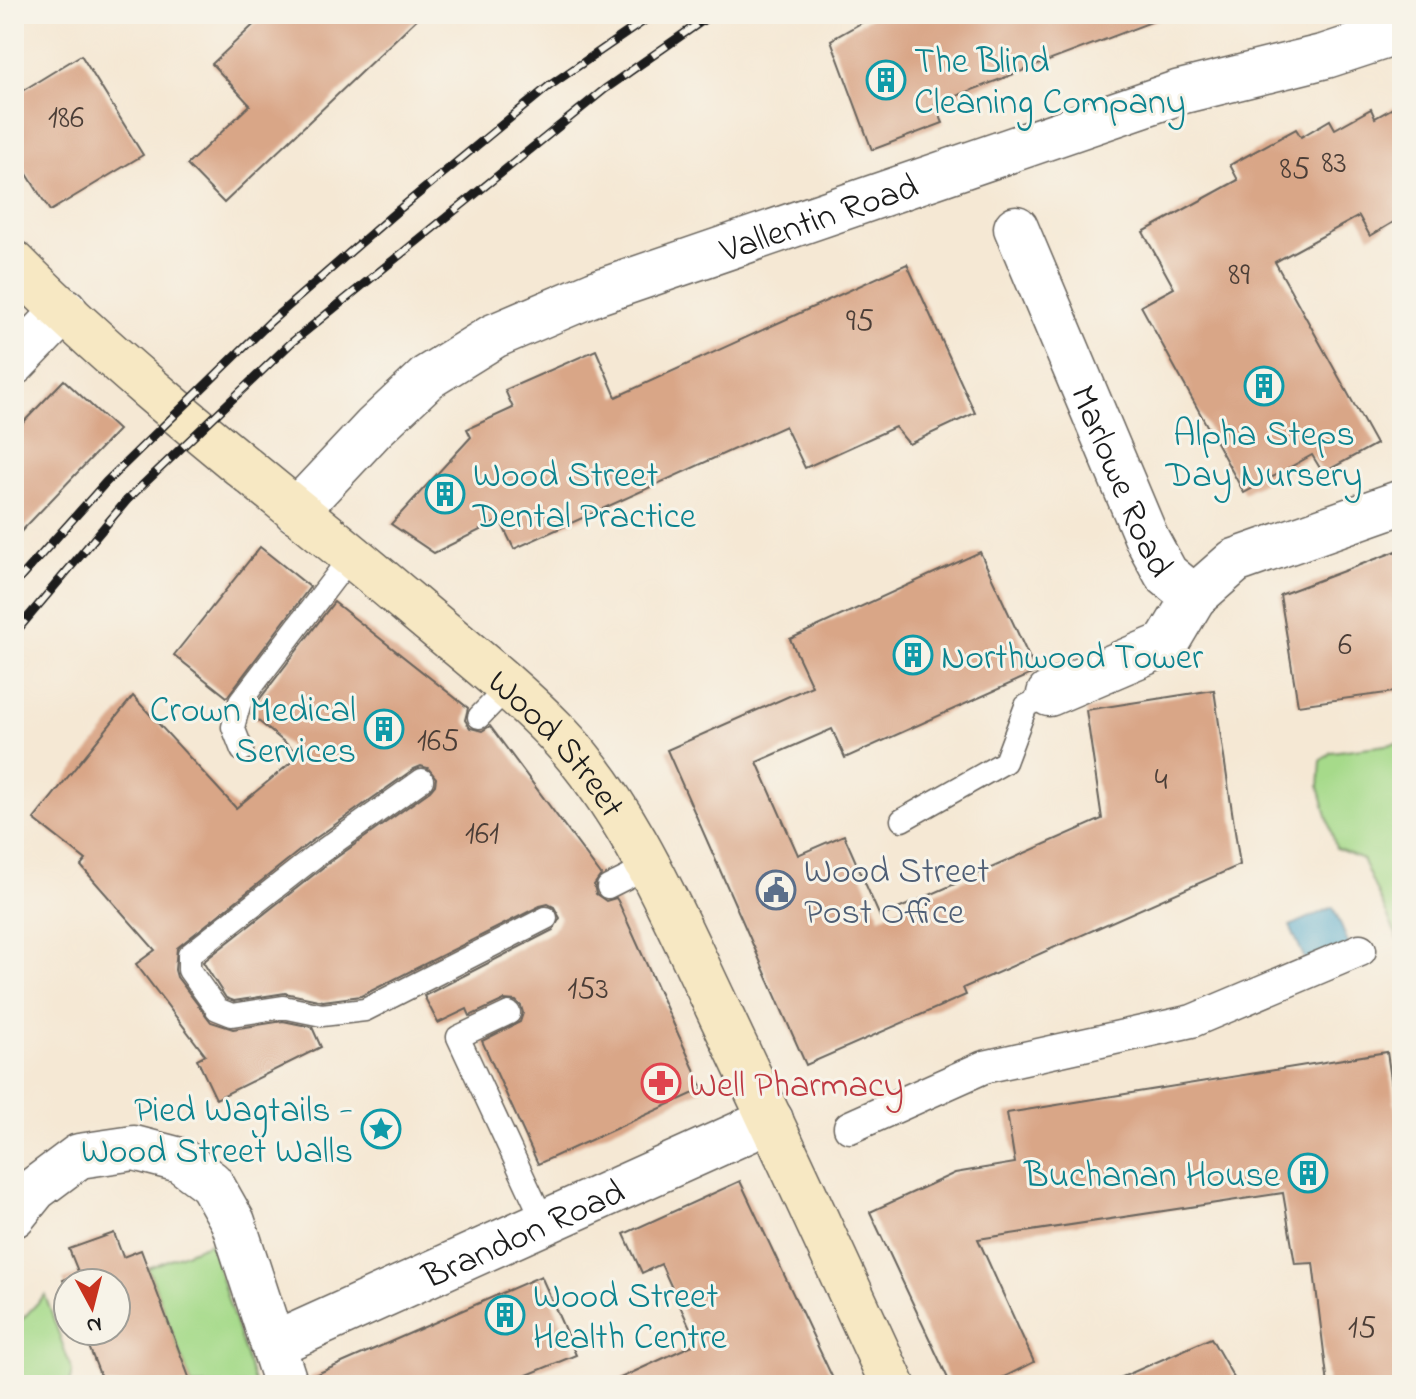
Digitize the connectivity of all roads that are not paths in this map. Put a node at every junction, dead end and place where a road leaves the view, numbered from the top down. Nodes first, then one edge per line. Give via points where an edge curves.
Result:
1 (1402, 31) edge
2 (1016, 228) dead end
3 (14, 263) edge
4 (65, 310) junction
5 (14, 363) edge
6 (1402, 502) edge
7 (296, 511) junction
8 (352, 555) junction
9 (1194, 597) junction
10 (1049, 694) joint
11 (242, 750) dead end
12 (422, 780) dead end
13 (902, 820) dead end
14 (650, 866) junction
15 (608, 887) dead end
16 (546, 918) dead end
17 (1360, 950) dead end
18 (509, 1013) dead end
19 (771, 1120) junction
20 (850, 1127) dead end
21 (14, 1215) edge
22 (544, 1222) junction
23 (279, 1365) edge
24 (893, 1385) edge

1 - 7 street, Vallentin Road via 1151,102 595,293 494,336 428,377
2 - 9 street, Marlowe Road via 1147,539 1166,574
3 - 4 main road, Wood Street
4 - 5 street
4 - 7 main road, Wood Street via 164,402
6 - 9 street, Marlowe Road via 1235,561
7 - 8 main road, Wood Street
8 - 11 lane via 240,702 233,727
8 - 14 main road, Wood Street via 494,702 557,733 606,796
9 - 10 street via 1166,644
10 - 13 lane via 1026,706 1005,762
12 - 16 lane via 189,955 189,970 217,1009 232,1015 283,1007 322,1015 365,1010
14 - 15 lane
14 - 19 main road, Wood Street
17 - 20 street via 1192,1021 984,1067
18 - 22 lane via 458,1037
19 - 22 street, Brandon Road
19 - 24 main road, Wood Street
21 - 23 street via 35,1189 79,1156 134,1148 180,1160 211,1183 233,1222
22 - 23 street, Brandon Road

